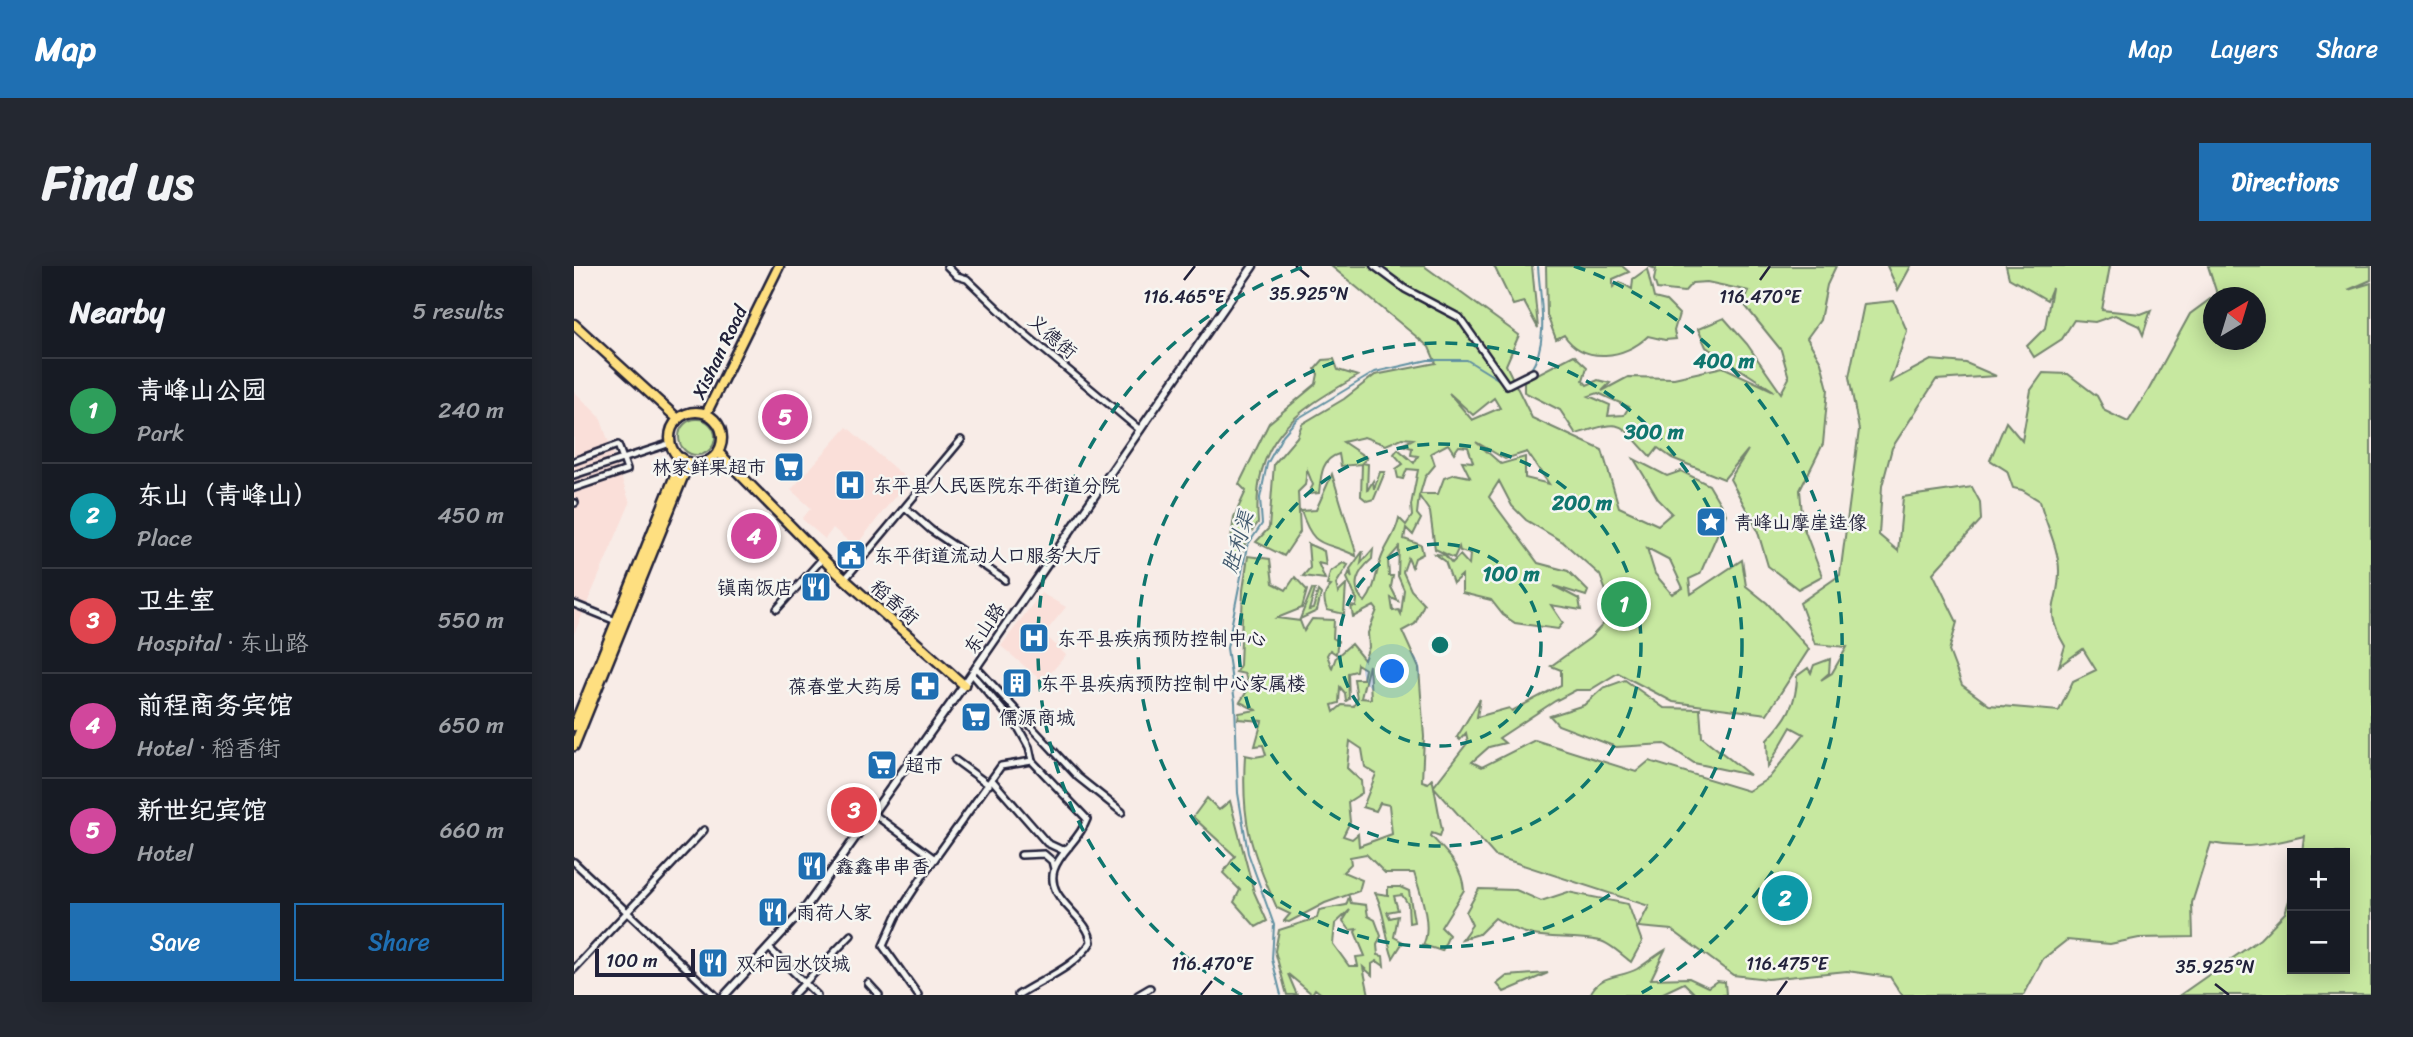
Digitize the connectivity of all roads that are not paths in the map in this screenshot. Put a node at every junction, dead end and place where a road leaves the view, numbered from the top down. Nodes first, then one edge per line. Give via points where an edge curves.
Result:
1 (779, 266) edge
2 (947, 266) edge
3 (1253, 266) edge
4 (1374, 266) edge
5 (574, 324) edge
6 (1533, 372) dead end
7 (706, 414) junction
8 (678, 419) junction
9 (1140, 430) junction
10 (961, 440) dead end
11 (671, 443) junction
12 (718, 452) junction
13 (622, 457) junction
14 (685, 460) junction
15 (574, 461) edge
16 (574, 475) edge
17 (574, 488) edge
18 (906, 508) junction
19 (823, 558) junction
20 (845, 579) junction
21 (1005, 580) dead end
22 (574, 604) edge
23 (777, 609) dead end
24 (617, 621) junction
25 (976, 667) junction
26 (972, 674) junction
27 (964, 685) junction
28 (574, 726) edge
29 (574, 746) edge
30 (955, 760) dead end
31 (1032, 761) junction
32 (991, 782) junction
33 (871, 812) junction
34 (1122, 813) dead end
35 (704, 830) dead end
36 (1069, 848) junction
37 (1021, 855) dead end
38 (935, 859) junction
39 (574, 862) edge
40 (1054, 869) junction
41 (628, 912) junction
42 (851, 935) dead end
43 (769, 948) junction
44 (574, 969) edge
45 (805, 982) junction
46 (868, 983) dead end
47 (1150, 988) dead end
48 (715, 995) edge
49 (725, 995) edge
50 (793, 995) edge
51 (817, 995) edge
52 (878, 995) edge
53 (918, 995) edge
54 (1018, 995) edge
55 (1138, 995) edge

1 - 7 main road, Xishan Road
2 - 9 street, 义德街
3 - 9 street, 东山路
4 - 6 street via 1405,289 1460,318 1507,386
5 - 8 main road
7 - 8 main road via 691,412
7 - 12 main road via 722,432
8 - 11 main road
9 - 25 street, 东山路
10 - 18 street
11 - 13 street
11 - 14 main road
12 - 14 main road via 706,461
12 - 19 main road, 稻香街
13 - 15 street via 618,445
13 - 16 street
13 - 17 street via 627,470
14 - 24 main road
14 - 29 main road
18 - 20 street
18 - 21 street
19 - 20 main road, 稻香街
19 - 23 street
20 - 27 main road, 稻香街
22 - 24 street
24 - 28 main road
25 - 26 street, 东山路
25 - 34 street via 1078,777
26 - 27 street, 东山路
26 - 31 street via 1019,729
27 - 33 street, 东山路
30 - 32 street
31 - 32 street via 1002,766
31 - 36 street via 1087,819 1081,836
32 - 36 street via 1047,843 1062,850
32 - 38 street
33 - 38 street
33 - 43 street, 东山路 via 806,907
35 - 41 street
36 - 40 street
37 - 40 street via 1044,854
38 - 53 street via 896,917 883,946
39 - 41 street
40 - 54 street via 1057,892 1089,931 1091,942 1059,972
41 - 44 street
41 - 48 street
42 - 45 street
43 - 45 street
43 - 49 street, 东山路
45 - 50 street
45 - 51 street
46 - 52 street
47 - 55 street

